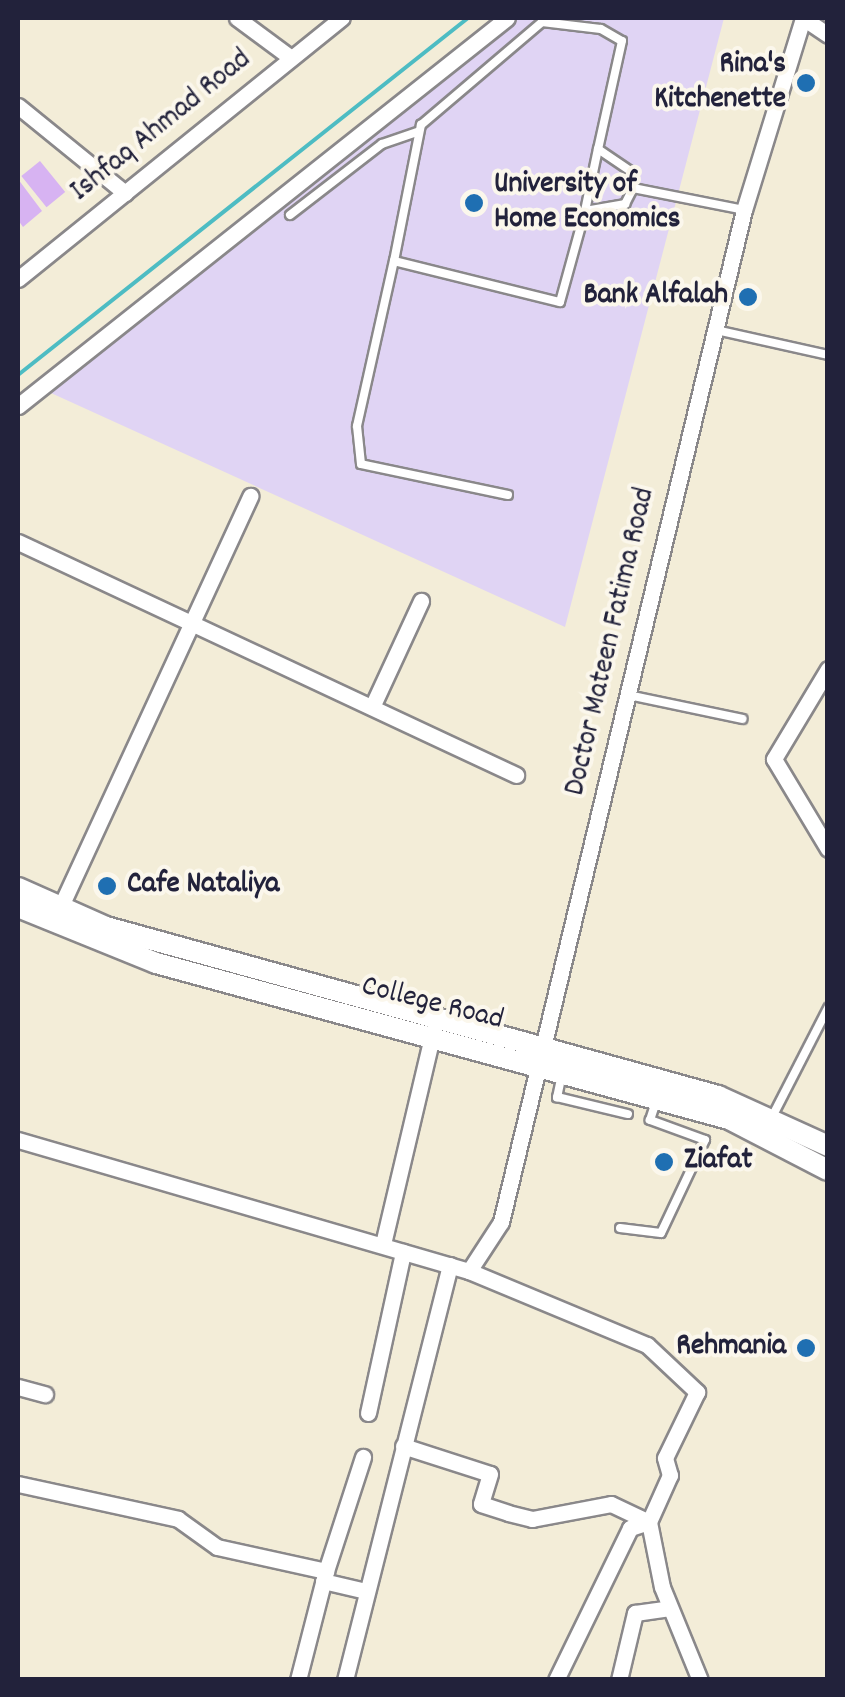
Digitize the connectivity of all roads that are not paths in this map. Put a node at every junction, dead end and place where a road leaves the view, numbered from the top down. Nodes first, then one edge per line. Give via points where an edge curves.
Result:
1 (238, 18) edge
2 (342, 18) edge
3 (507, 18) edge
4 (803, 18) edge
5 (828, 35) edge
6 (291, 58) junction
7 (18, 106) edge
8 (418, 132) junction
9 (598, 148) junction
10 (633, 188) junction
11 (125, 193) junction
12 (744, 210) junction
13 (585, 212) junction
14 (290, 215) dead end
15 (394, 261) junction
16 (18, 279) edge
17 (712, 329) junction
18 (828, 354) edge
19 (18, 406) edge
20 (508, 495) dead end
21 (250, 496) dead end
22 (18, 542) edge
23 (421, 601) dead end
24 (194, 623) junction
25 (828, 669) edge
26 (628, 696) junction
27 (372, 707) junction
28 (744, 719) dead end
29 (516, 775) dead end
30 (828, 850) edge
31 (18, 888) edge
32 (18, 908) edge
33 (60, 908) junction
34 (828, 1008) edge
35 (434, 1027) junction
36 (542, 1055) junction
37 (564, 1070) junction
38 (658, 1097) junction
39 (628, 1114) dead end
40 (772, 1117) junction
41 (18, 1140) edge
42 (828, 1146) edge
43 (828, 1170) edge
44 (620, 1228) dead end
45 (383, 1244) junction
46 (412, 1255) junction
47 (446, 1264) junction
48 (468, 1271) junction
49 (18, 1387) edge
50 (45, 1394) dead end
51 (368, 1413) dead end
52 (403, 1446) junction
53 (363, 1456) dead end
54 (18, 1484) edge
55 (649, 1522) junction
56 (341, 1583) junction
57 (670, 1608) junction
58 (298, 1680) edge
59 (345, 1680) edge
60 (556, 1680) edge
61 (619, 1680) edge
62 (700, 1680) edge

1 - 6 street
2 - 6 street, Ishfaq Ahmad Road
3 - 19 street
4 - 5 street
4 - 12 street, Doctor Mateen Fatima Road
6 - 11 street, Ishfaq Ahmad Road
7 - 11 street
8 - 9 lane via 516,40 559,20 622,42
8 - 14 lane via 382,144
8 - 15 lane
9 - 10 lane via 632,172
9 - 13 lane
10 - 12 lane
10 - 13 lane via 625,204
11 - 16 street, Ishfaq Ahmad Road
12 - 17 street, Doctor Mateen Fatima Road
13 - 15 lane via 560,302
15 - 20 lane via 358,426 362,464
17 - 18 lane
17 - 26 street, Doctor Mateen Fatima Road
21 - 24 street
22 - 24 street
23 - 27 street
24 - 27 street
24 - 33 street
25 - 30 street via 774,759
26 - 28 lane
26 - 36 street, Doctor Mateen Fatima Road
27 - 29 street
31 - 33 main road, College Road
32 - 35 main road, College Road via 156,964
33 - 35 main road, College Road
34 - 40 lane
35 - 36 main road, College Road
35 - 45 street
36 - 37 main road, College Road
36 - 40 main road, College Road
36 - 48 street, Doctor Mateen Fatima Road via 501,1222
37 - 38 main road, College Road
37 - 39 lane via 557,1097
38 - 43 main road, College Road via 765,1133
38 - 44 lane via 650,1120 706,1140 661,1233
40 - 42 main road, College Road
41 - 45 street
45 - 46 street
46 - 47 street
46 - 51 street
47 - 48 street
47 - 52 street
48 - 55 street via 647,1345 697,1392 665,1458 670,1475
49 - 50 street
52 - 55 street via 490,1474 481,1504 508,1514 532,1519 611,1504
52 - 56 street
53 - 56 street
54 - 56 street via 178,1519 216,1547
55 - 57 street
55 - 60 street via 630,1528
56 - 58 street
56 - 59 street
57 - 61 street via 635,1614
57 - 62 street

